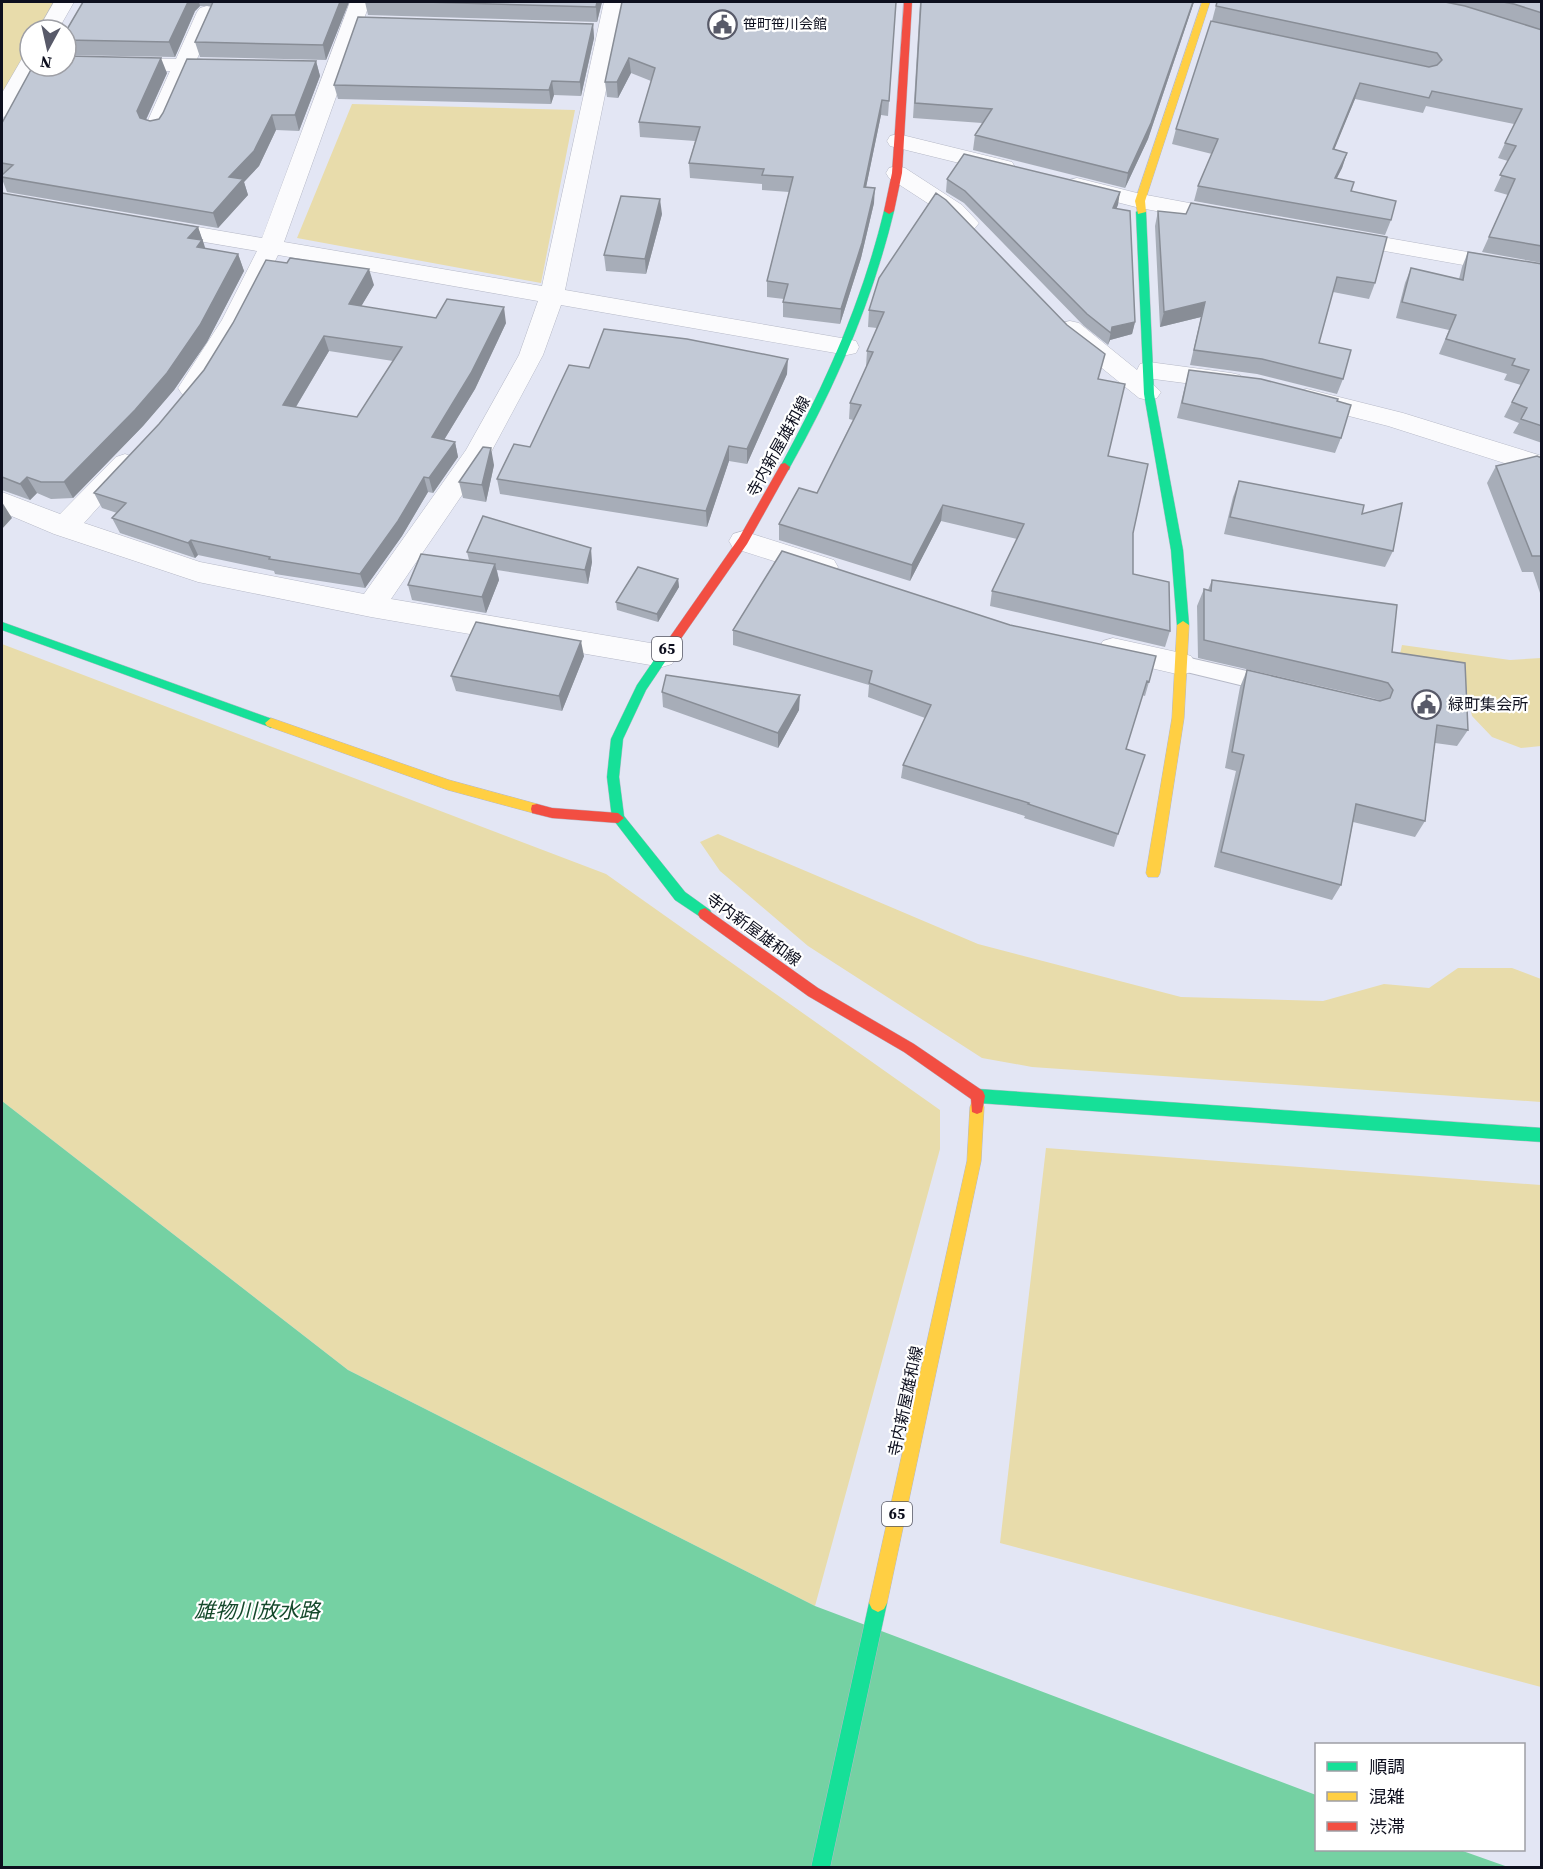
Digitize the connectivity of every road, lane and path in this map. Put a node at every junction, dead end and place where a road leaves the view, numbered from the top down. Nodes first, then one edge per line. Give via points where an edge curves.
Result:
1 (64, 2) edge
2 (360, 2) edge
3 (614, 2) edge
4 (908, 2) edge
5 (1206, 2) edge
6 (207, 12) edge
7 (55, 18) edge
8 (352, 23) junction
9 (375, 24) edge
10 (1199, 27) junction
11 (586, 30) edge
12 (609, 30) junction
13 (1221, 32) edge
14 (78, 63) edge
15 (184, 65) junction
16 (254, 67) edge
17 (312, 68) edge
18 (335, 68) junction
19 (21, 78) edge
20 (2, 111) edge
21 (156, 127) edge
22 (898, 141) junction
23 (1025, 172) edge
24 (897, 173) junction
25 (1059, 181) edge
26 (1140, 201) junction
27 (1251, 221) edge
28 (130, 222) edge
29 (1319, 233) edge
30 (986, 243) edge
31 (271, 246) junction
32 (1542, 272) edge
33 (552, 296) junction
34 (1050, 309) edge
35 (848, 347) junction
36 (1148, 381) junction
37 (177, 404) edge
38 (140, 447) edge
39 (1542, 466) edge
40 (2, 501) edge
41 (64, 526) junction
42 (743, 541) junction
43 (853, 576) edge
44 (371, 606) junction
45 (2, 626) edge
46 (1089, 644) edge
47 (662, 656) junction
48 (1181, 664) junction
49 (1293, 690) edge
50 (618, 818) junction
51 (1153, 873) dead end
52 (978, 1096) junction
53 (1542, 1135) edge
54 (820, 1868) edge

1 - 7 street
2 - 8 street
3 - 12 street
4 - 22 street, 寺内新屋雄和線 / 65
5 - 10 street
6 - 15 street
8 - 9 street
8 - 18 street
10 - 13 street
10 - 26 street
11 - 12 street
12 - 33 street
14 - 15 street
15 - 16 street
15 - 21 street
17 - 18 street
18 - 31 street
19 - 20 street
22 - 23 street
22 - 24 street, 寺内新屋雄和線 / 65
24 - 30 street via 954,210
24 - 35 street, 寺内新屋雄和線 / 65 via 884,232
25 - 26 street
26 - 27 street
26 - 36 street
28 - 31 street
29 - 32 street
31 - 33 street
31 - 37 street via 234,320 199,378
33 - 35 street
33 - 44 street via 531,355 477,454
34 - 36 street via 1074,334
35 - 42 street, 寺内新屋雄和線 / 65 via 819,408
36 - 39 street via 1268,387 1394,419
36 - 48 street via 1182,600
38 - 41 street
40 - 41 street
41 - 44 street via 198,572
42 - 43 street
42 - 47 street, 寺内新屋雄和線 / 65
44 - 47 street
45 - 50 street via 448,785 552,813
46 - 48 street
47 - 50 street, 寺内新屋雄和線 / 65 via 641,688 617,740 613,777
48 - 49 lane
48 - 51 street via 1174,756
50 - 52 street, 寺内新屋雄和線 via 680,896 813,992 909,1048
52 - 53 street
52 - 54 street, 寺内新屋雄和線 / 65 via 974,1161

